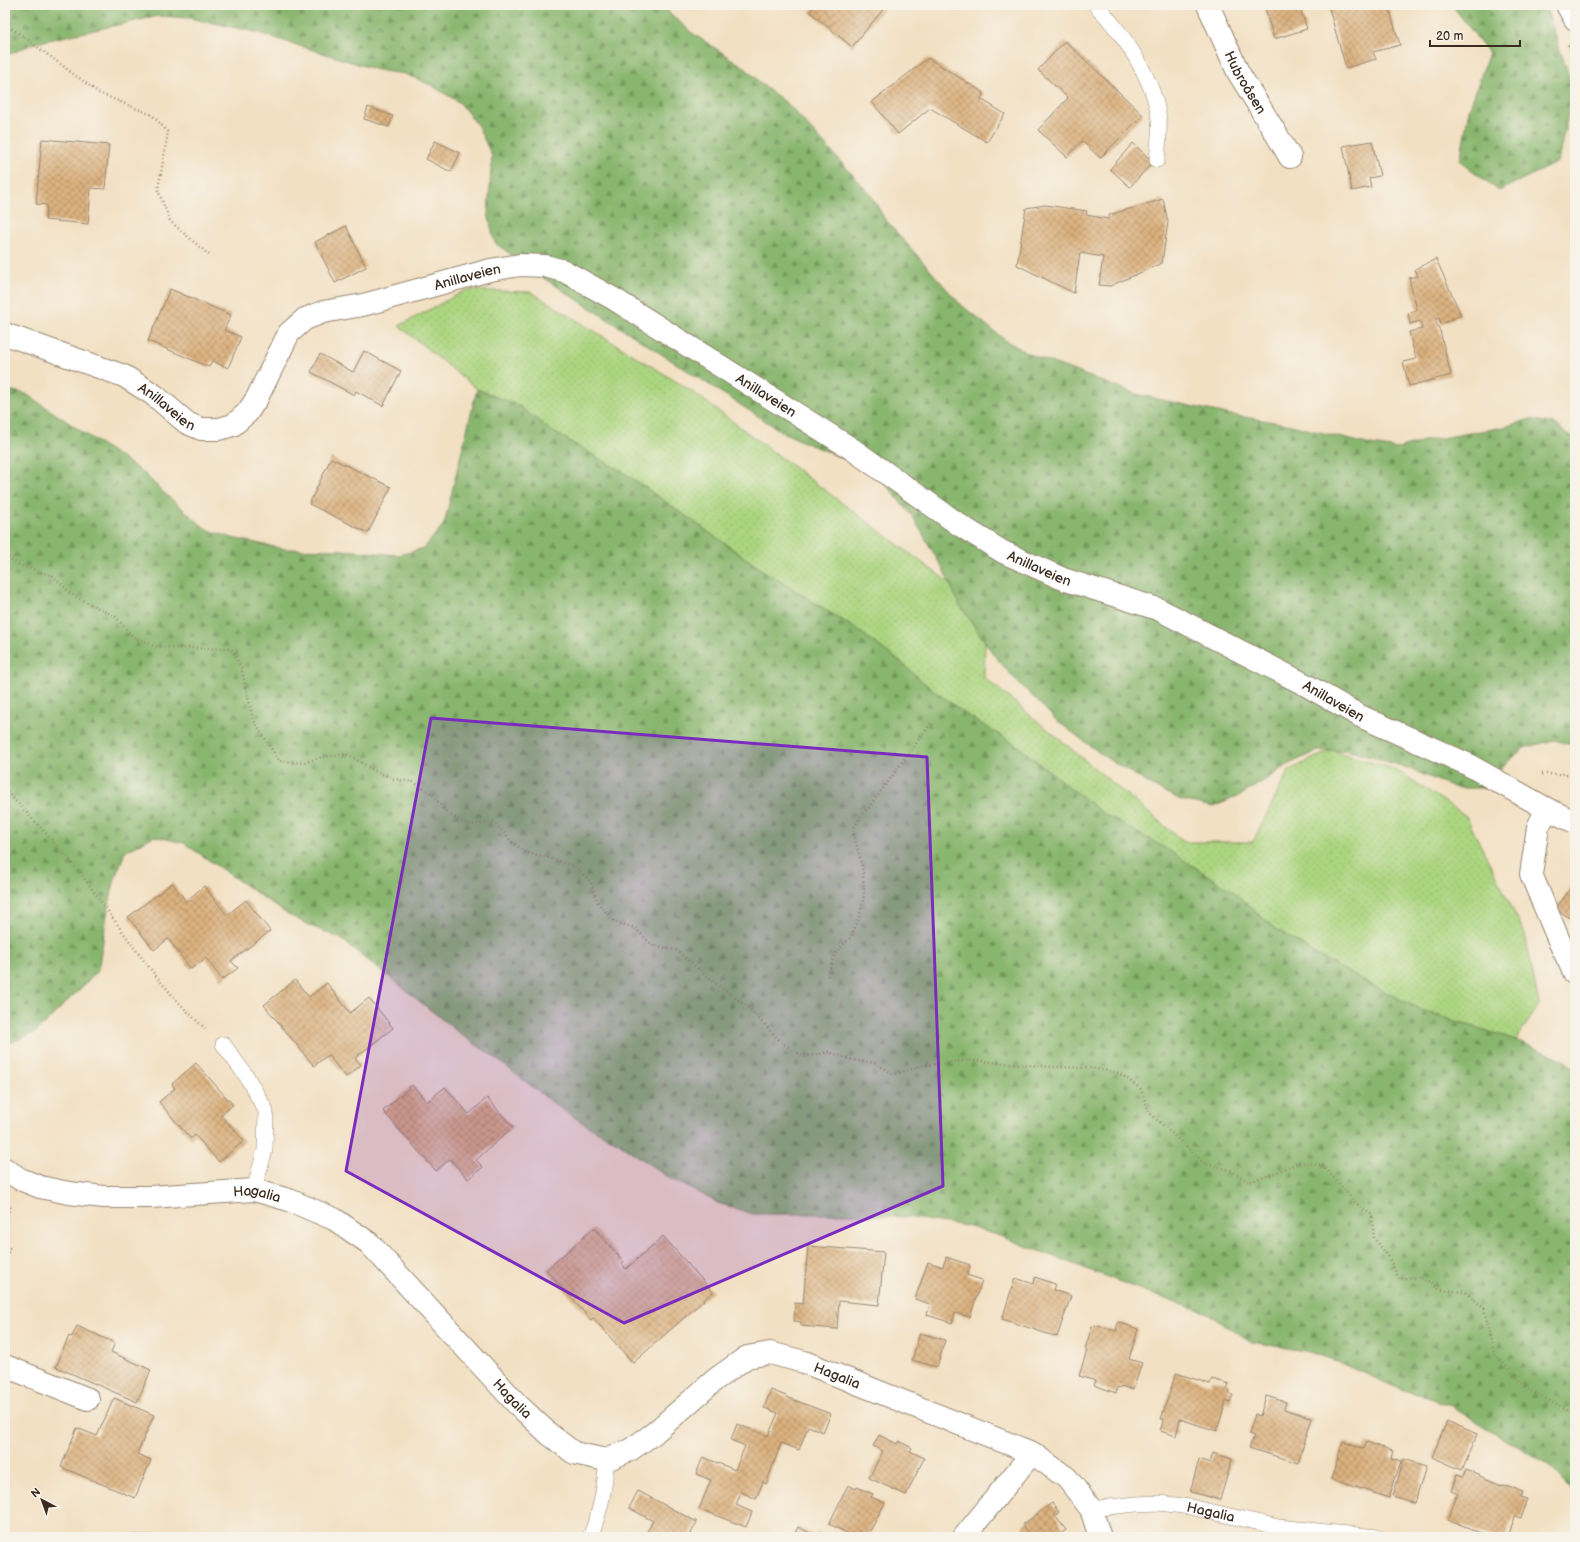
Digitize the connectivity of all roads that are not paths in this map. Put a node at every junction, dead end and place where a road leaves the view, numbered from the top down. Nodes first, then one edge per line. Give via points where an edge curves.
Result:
1 (1096, 5) edge
2 (1208, 5) edge
3 (1567, 5) edge
4 (1575, 19) edge
5 (1290, 157) dead end
6 (1157, 160) dead end
7 (5, 334) edge
8 (1547, 809) junction
9 (1575, 822) edge
10 (1575, 974) edge
11 (223, 1044) road end
12 (5, 1169) edge
13 (254, 1190) junction
14 (5, 1366) edge
15 (88, 1398) dead end
16 (1032, 1453) junction
17 (606, 1460) junction
18 (1091, 1509) junction
19 (590, 1537) edge
20 (964, 1537) edge
21 (1100, 1537) edge
22 (1377, 1537) edge

1 - 6 lane via 1134,54 1151,88 1159,120
2 - 5 street, Hubroåsen via 1238,72
3 - 4 street
7 - 8 street, Anillaveien via 124,376 154,395 187,423 201,429 219,429 233,425 247,413 289,333 305,319 323,312 363,305 490,270 520,265 545,266 564,271 614,299 852,450 1003,552 1063,579 1158,608 1360,716 1467,764
8 - 9 street, Anillaveien
8 - 10 street via 1538,827 1531,874
11 - 13 lane via 248,1077 266,1111 265,1150
12 - 13 street, Hagalia via 20,1179 40,1187 104,1197 150,1197
13 - 17 street, Hagalia via 289,1200 334,1219 369,1243 517,1404 549,1434 574,1452
14 - 15 street
16 - 17 street, Hagalia via 804,1362 770,1353 747,1357 716,1379 653,1434 630,1450
16 - 18 street, Hagalia via 1067,1478
16 - 20 street
17 - 19 lane via 596,1524
18 - 21 street, Hagalia
18 - 22 lane, Hagalia via 1160,1503 1278,1526

